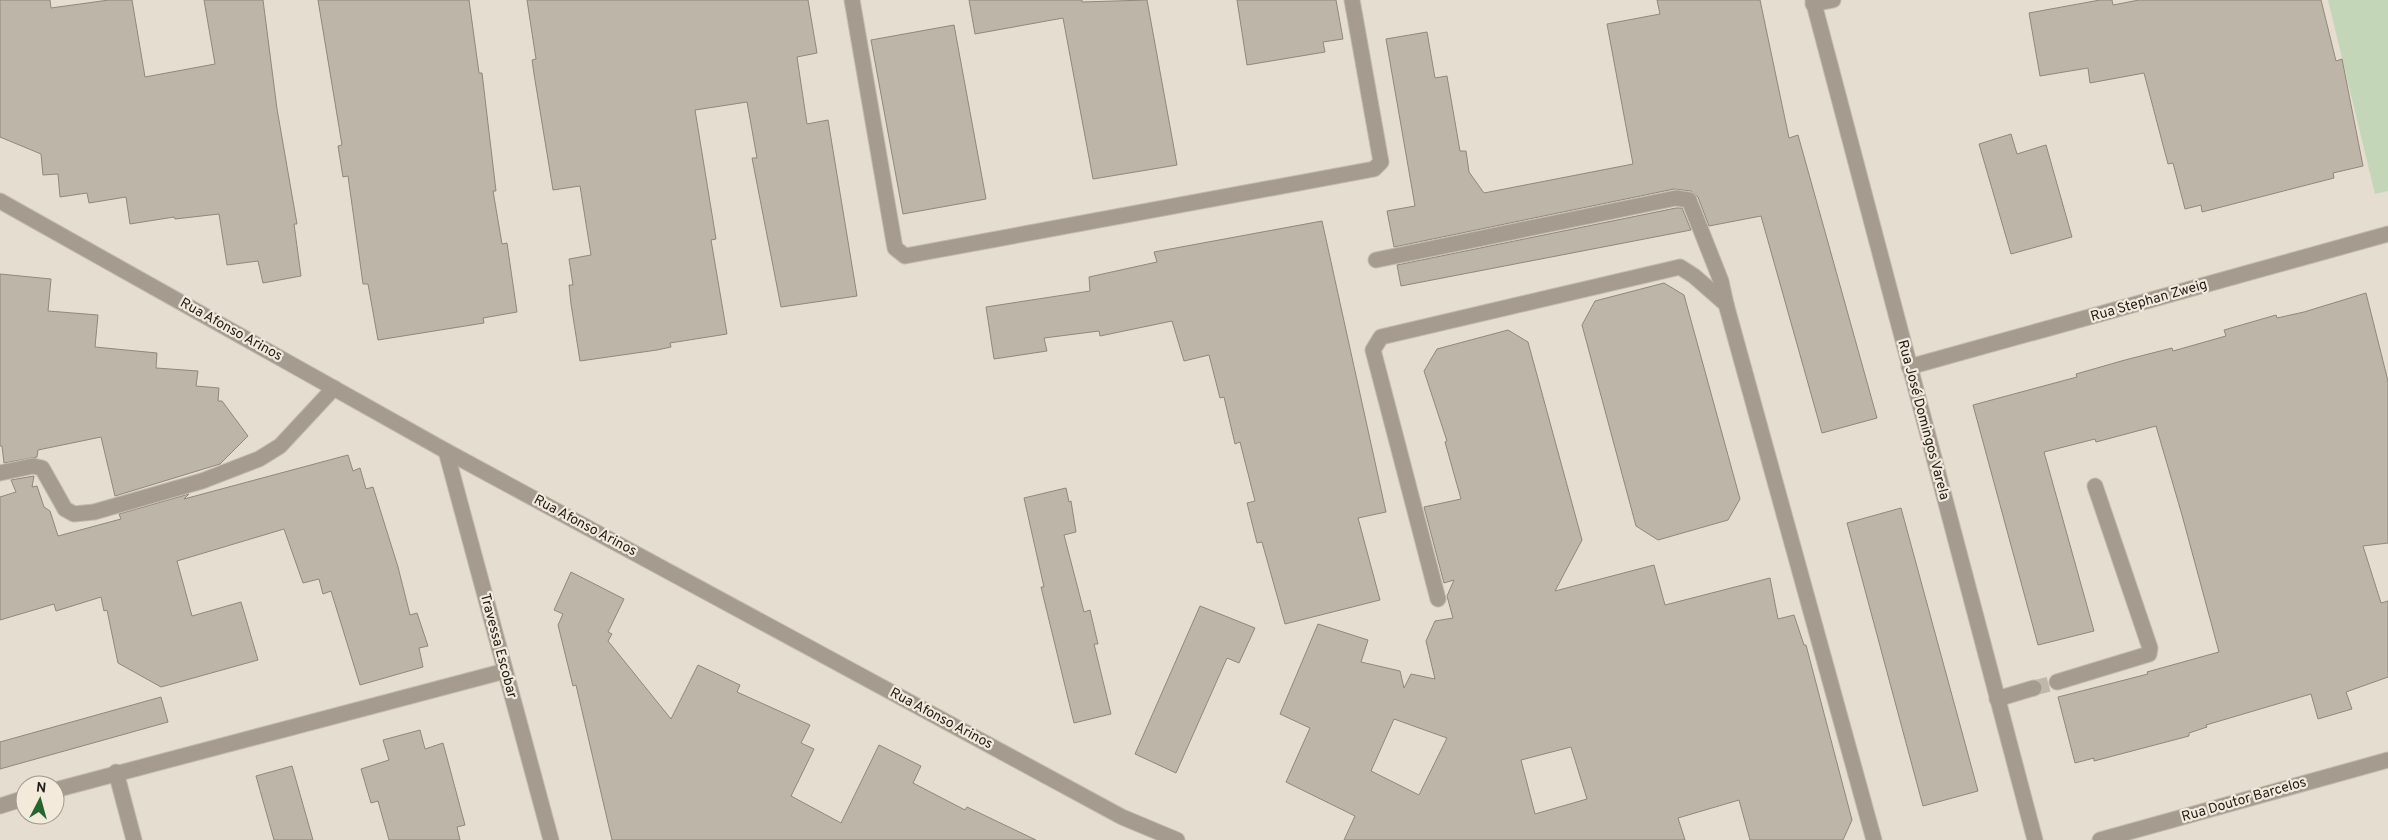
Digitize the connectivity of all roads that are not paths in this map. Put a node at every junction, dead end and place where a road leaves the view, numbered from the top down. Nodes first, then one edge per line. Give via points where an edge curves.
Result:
1 (852, 0) edge
2 (1352, 0) edge
3 (1833, 0) edge
4 (1813, 2) edge
5 (0, 201) edge
6 (2388, 234) edge
7 (1376, 260) dead end
8 (1726, 304) junction
9 (1909, 367) junction
10 (334, 388) junction
11 (446, 451) junction
12 (0, 473) edge
13 (2095, 486) dead end
14 (1438, 599) dead end
15 (505, 671) junction
16 (2058, 682) tunnel mouth
17 (2034, 688) tunnel mouth
18 (1997, 699) junction
19 (2388, 760) edge
20 (116, 772) junction
21 (65, 787) edge
22 (15, 801) edge
23 (0, 806) edge
24 (134, 840) edge
25 (551, 840) edge
26 (1177, 840) edge
27 (1874, 840) edge
28 (2035, 840) edge
29 (2100, 840) edge

1 - 2 street via 895,248 905,256 1374,169 1381,162
3 - 4 street
4 - 9 street, Rua José Domingos Varela
5 - 10 street, Rua Afonso Arinos
6 - 9 street, Rua Stephan Zweig
7 - 8 street via 1676,198 1689,200 1721,281
8 - 14 street via 1680,267 1381,337 1373,350
8 - 27 street
9 - 18 street, Rua José Domingos Varela
10 - 11 street, Rua Afonso Arinos
10 - 12 street via 280,446 259,459 202,481 94,512 74,514 64,509 42,468 33,466
11 - 15 street, Travessa Escobar
11 - 26 street, Rua Afonso Arinos via 1122,817
13 - 16 street via 2150,648 2149,654
15 - 20 street
15 - 25 street, Travessa Escobar
17 - 18 street
18 - 28 street, Rua José Domingos Varela
19 - 29 street, Rua Doutor Barcelos
20 - 21 street
20 - 24 street
22 - 23 street

